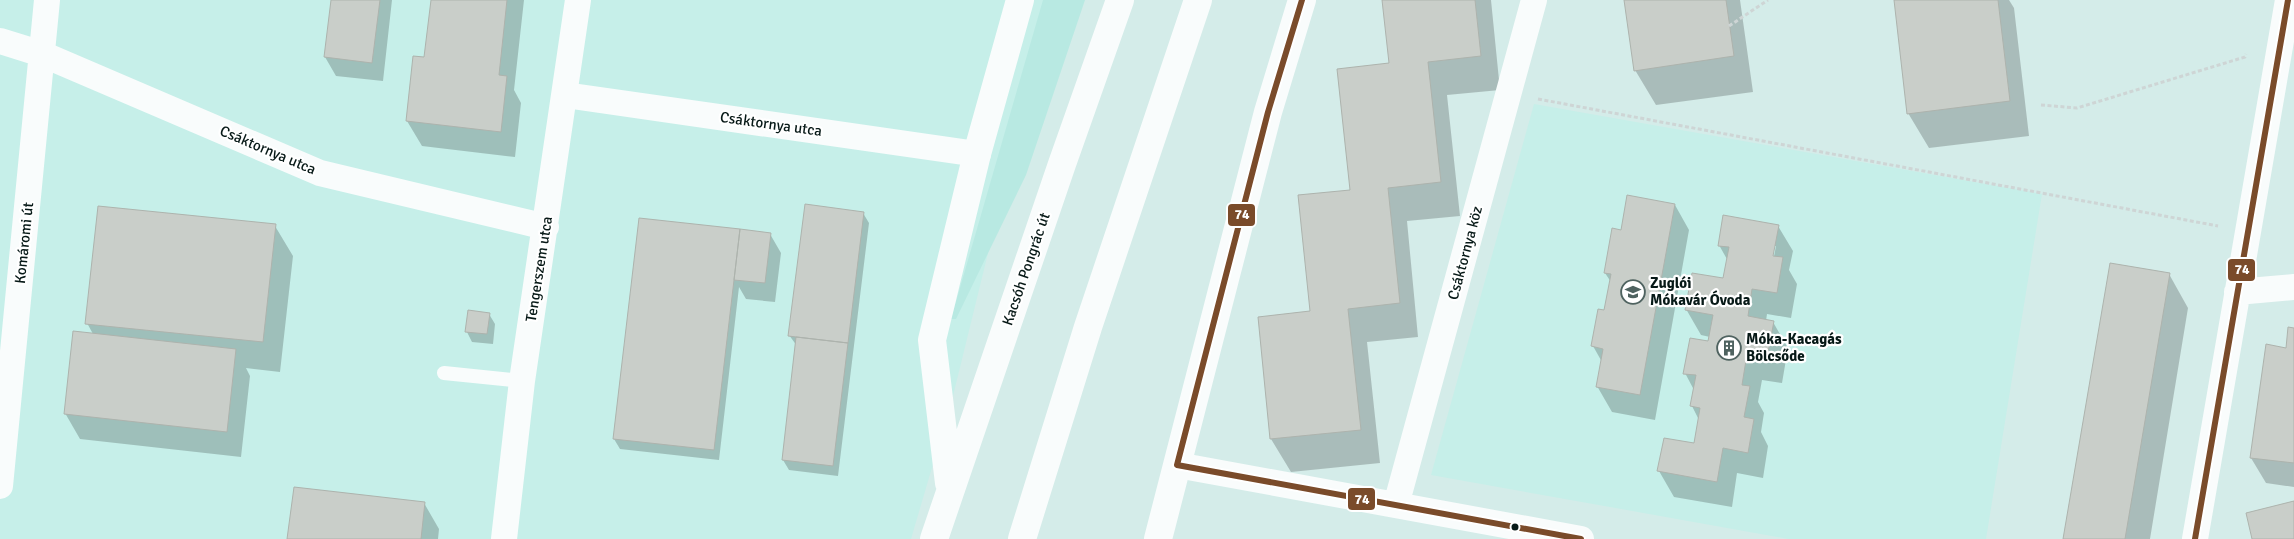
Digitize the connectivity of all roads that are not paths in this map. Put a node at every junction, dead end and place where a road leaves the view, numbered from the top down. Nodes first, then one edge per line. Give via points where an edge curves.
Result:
1 (48, 0) edge
2 (578, 0) edge
3 (1020, 0) edge
4 (1120, 0) edge
5 (1198, 0) edge
6 (1302, 0) edge
7 (1534, 0) edge
8 (2288, 0) edge
9 (0, 41) edge
10 (42, 54) junction
11 (2285, 79) edge
12 (566, 95) junction
13 (977, 154) junction
14 (546, 227) junction
15 (2294, 287) edge
16 (2238, 292) junction
17 (444, 373) dead end
18 (522, 381) junction
19 (1177, 465) junction
20 (0, 486) edge
21 (950, 490) junction
22 (1396, 505) junction
23 (504, 539) edge
24 (934, 539) edge
25 (1022, 539) edge
26 (1158, 539) edge
27 (1581, 539) edge
28 (2195, 539) edge

1 - 10 street, Komáromi út
2 - 12 street, Tengerszem utca
3 - 13 main road
4 - 21 main road, Kacsóh Pongrác út
5 - 25 main road via 1094,308
6 - 19 main road via 1268,112
7 - 22 street, Csáktornya köz
8 - 11 street
9 - 10 street, Csáktornya utca
10 - 14 street, Csáktornya utca via 320,172
10 - 20 street, Komáromi út
11 - 16 street via 2248,232
12 - 13 street, Csáktornya utca
12 - 14 street, Tengerszem utca
13 - 21 main road via 932,340
14 - 18 street, Tengerszem utca
15 - 16 street
16 - 28 street
17 - 18 lane
18 - 23 street, Tengerszem utca
19 - 22 street
19 - 26 main road
21 - 24 main road, Kacsóh Pongrác út
22 - 27 street

